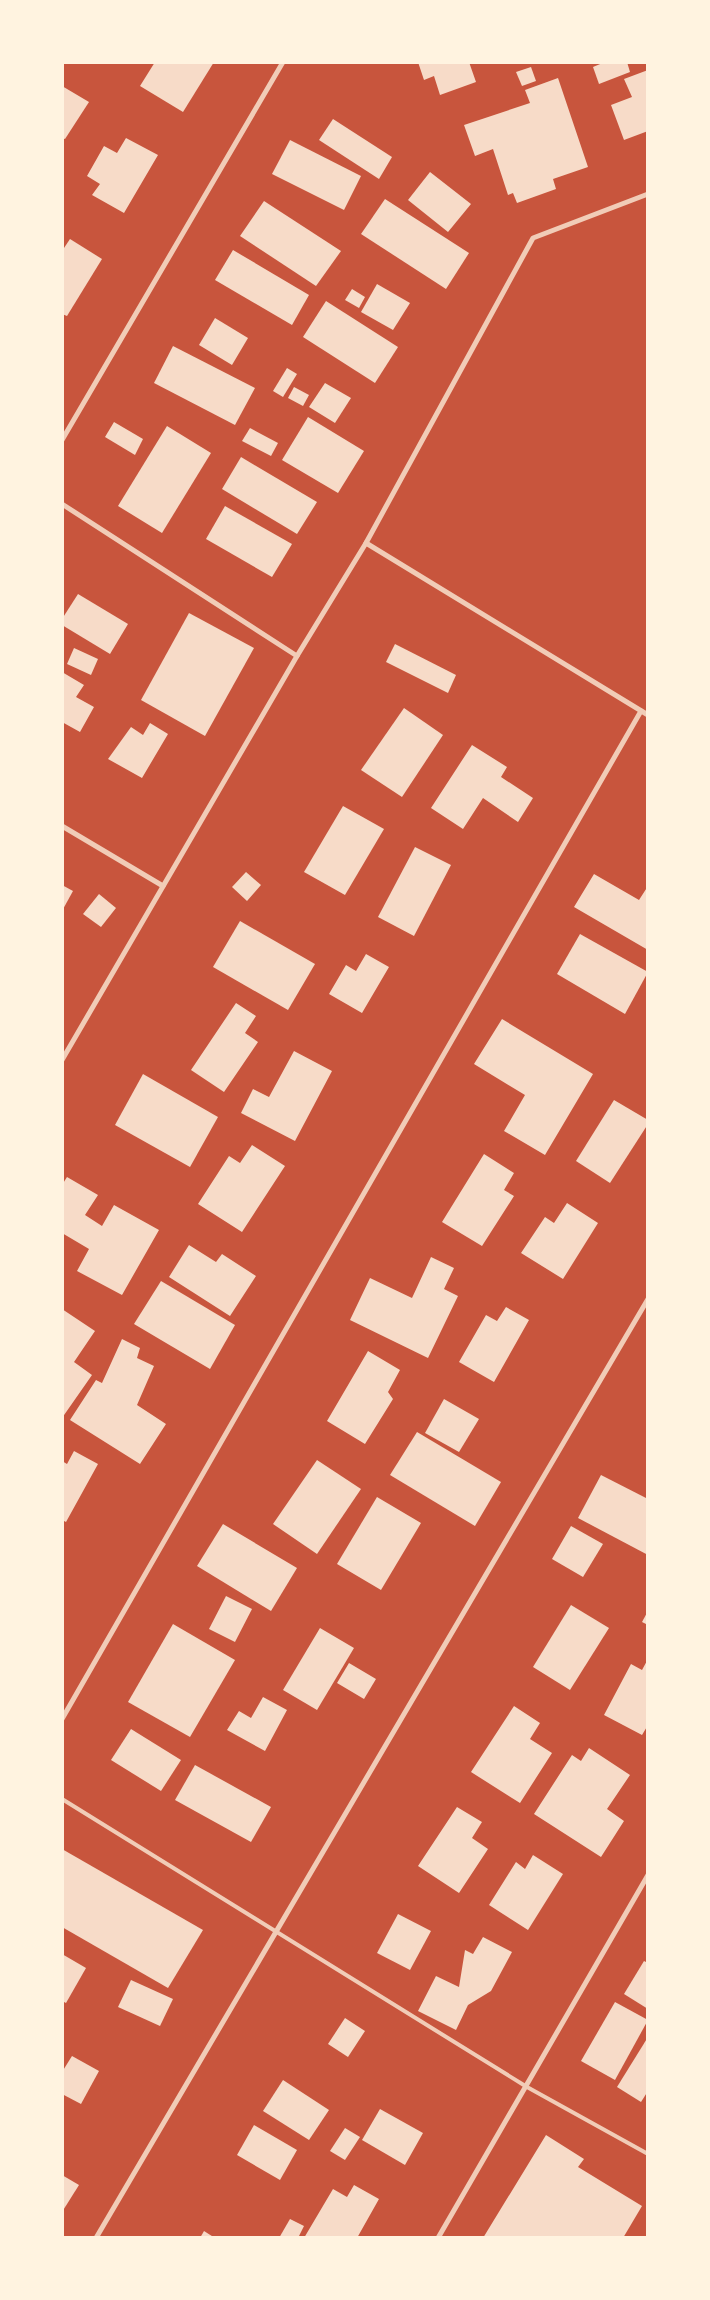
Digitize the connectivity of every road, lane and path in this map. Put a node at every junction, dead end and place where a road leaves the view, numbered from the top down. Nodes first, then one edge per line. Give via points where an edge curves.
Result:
1 (283, 62) edge
2 (648, 194) edge
3 (62, 440) edge
4 (62, 504) edge
5 (366, 543) junction
6 (297, 656) junction
7 (641, 711) junction
8 (648, 714) edge
9 (62, 826) edge
10 (163, 886) junction
11 (62, 1060) edge
12 (648, 1299) edge
13 (62, 1719) edge
14 (62, 1799) edge
15 (648, 1875) edge
16 (277, 1932) junction
17 (527, 2087) junction
18 (648, 2154) edge
19 (96, 2238) edge
20 (438, 2238) edge

1 - 3 street
2 - 5 street via 534,238
4 - 6 street
5 - 6 street
5 - 7 street
6 - 10 street
7 - 8 street
7 - 13 street
9 - 10 street
10 - 11 street
12 - 16 street
14 - 16 lane
15 - 17 street
16 - 17 lane
16 - 19 street
17 - 18 lane
17 - 20 street

